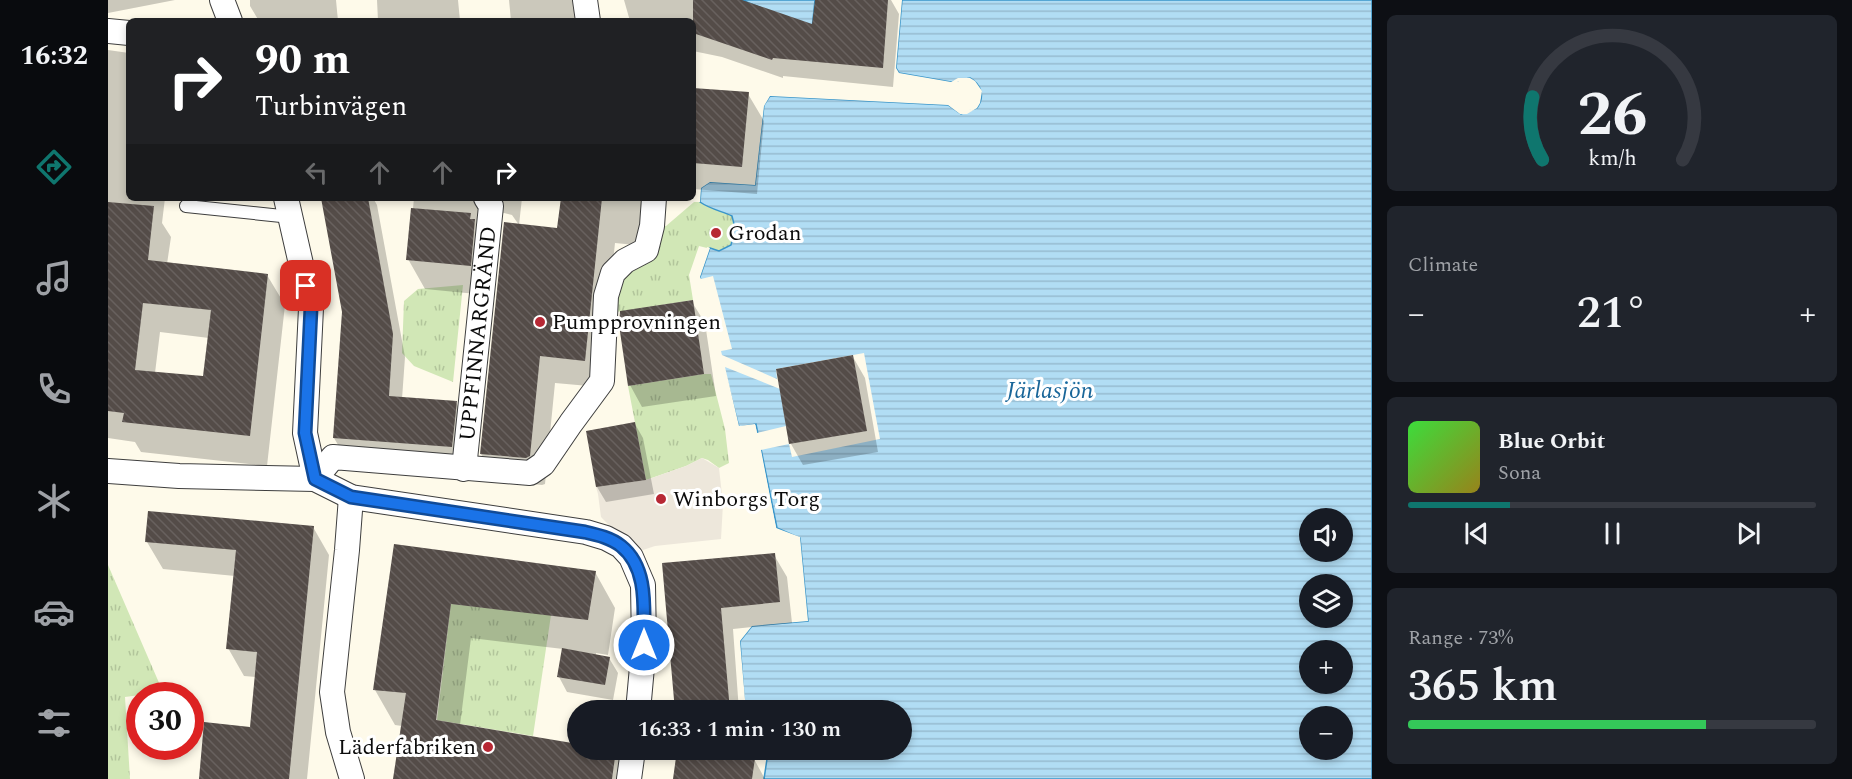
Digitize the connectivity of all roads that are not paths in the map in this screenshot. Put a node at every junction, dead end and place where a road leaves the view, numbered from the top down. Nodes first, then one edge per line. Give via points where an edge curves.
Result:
1 (222, 0) edge
2 (585, 0) edge
3 (229, 18) edge
4 (588, 18) edge
5 (108, 31) edge
6 (126, 33) edge
7 (488, 201) edge
8 (654, 201) edge
9 (186, 206) dead end
10 (288, 207) edge
11 (464, 469) junction
12 (108, 471) edge
13 (315, 479) junction
14 (351, 497) junction
15 (639, 700) edge
16 (632, 760) edge
17 (352, 779) edge
18 (629, 779) edge

1 - 3 street
2 - 4 street
5 - 6 street
7 - 11 street, UPPFINNARGRÄND via 491,206
8 - 11 street via 646,250 613,273 606,296 602,381 592,397 543,464 530,473
9 - 10 lane
10 - 13 street via 311,308 305,433
11 - 13 street via 333,457
12 - 13 street
13 - 14 street
14 - 15 street via 585,532 621,546 631,557 643,585 644,645
14 - 17 street via 332,692 338,732
16 - 18 street

